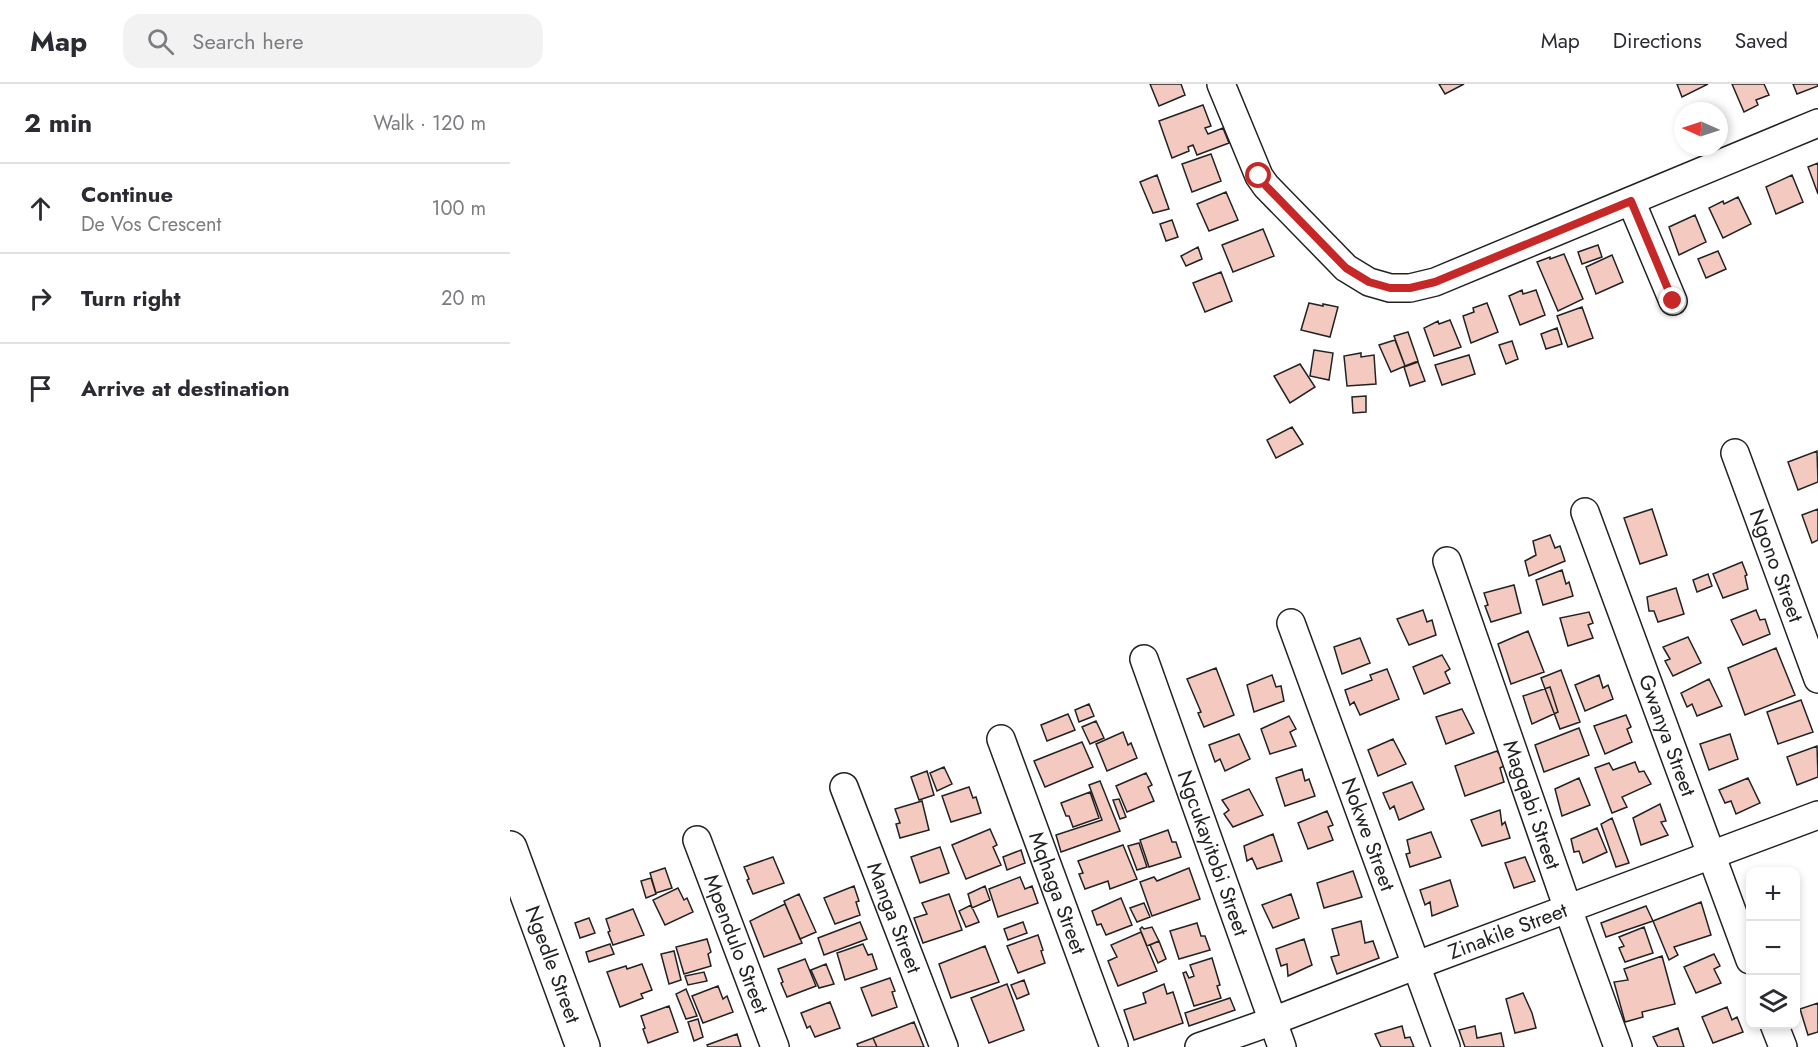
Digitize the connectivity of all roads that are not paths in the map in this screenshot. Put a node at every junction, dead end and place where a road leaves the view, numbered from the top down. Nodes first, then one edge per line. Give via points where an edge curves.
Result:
1 (1224, 85) edge
2 (1818, 123) edge
3 (1631, 201) junction
4 (1673, 301) dead end
5 (1735, 453) dead end
6 (1585, 512) dead end
7 (1447, 561) dead end
8 (1291, 622) dead end
9 (1143, 659) dead end
10 (1818, 679) edge
11 (1001, 739) dead end
12 (844, 787) dead end
13 (1818, 815) edge
14 (697, 840) dead end
15 (510, 848) edge
16 (1711, 855) junction
17 (520, 908) edge
18 (1568, 909) junction
19 (1746, 949) edge
20 (1417, 965) junction
21 (1273, 1021) junction
22 (1776, 1029) edge
23 (583, 1047) edge
24 (775, 1047) edge
25 (944, 1047) edge
26 (1114, 1047) edge
27 (1199, 1047) edge
28 (1282, 1047) edge
29 (1446, 1047) edge
30 (1618, 1047) edge
31 (1783, 1047) edge

1 - 3 street via 1266,186 1346,268 1369,282 1390,288 1435,282
2 - 3 street
3 - 4 street
5 - 10 street, Ngono Street
6 - 16 street, Gwanya Street
7 - 18 street, Magqabi Street
8 - 20 street, Nokwe Street
9 - 21 street, Ngcukayitobi Street
11 - 26 street, Mqhaga Street
12 - 25 street, Manga Street
13 - 16 street, Zinakile Street
14 - 24 street, Mpendulo Street
15 - 17 street, Ngedle Street
16 - 18 street, Zinakile Street
16 - 19 street, Gwanya Street
17 - 23 street, Ngedle Street
18 - 20 street, Zinakile Street
18 - 30 street, Magqabi Street
20 - 21 street, Zinakile Street
20 - 29 street, Nokwe Street
21 - 27 street, Zinakile Street
21 - 28 street, Ngcukayitobi Street
22 - 31 street

